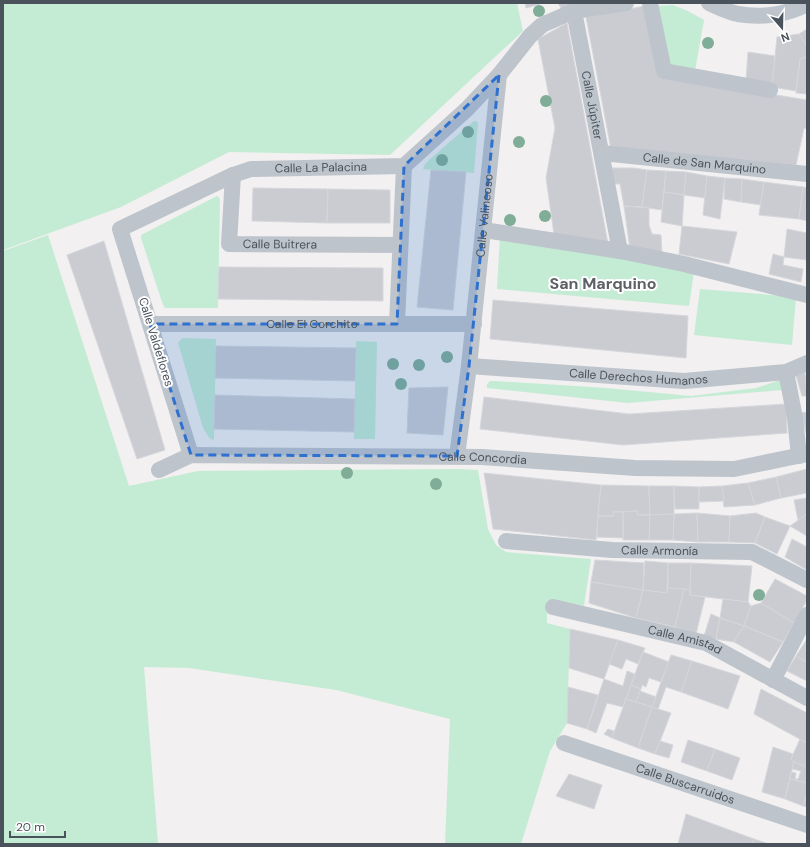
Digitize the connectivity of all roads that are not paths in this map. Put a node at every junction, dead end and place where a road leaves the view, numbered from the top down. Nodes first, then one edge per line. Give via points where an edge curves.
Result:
1 (626, 3) edge
2 (650, 3) edge
3 (709, 3) edge
4 (807, 4) edge
5 (574, 11) junction
6 (499, 75) junction
7 (770, 90) dead end
8 (602, 153) junction
9 (404, 166) junction
10 (807, 174) edge
11 (233, 175) junction
12 (120, 228) joint
13 (484, 230) junction
14 (400, 245) junction
15 (620, 251) junction
16 (807, 295) edge
17 (150, 324) junction
18 (397, 324) junction
19 (474, 324) junction
20 (807, 363) edge
21 (470, 366) junction
22 (786, 372) junction
23 (804, 454) edge
24 (191, 455) junction
25 (457, 456) junction
26 (160, 470) dead end
27 (506, 541) dead end
28 (807, 580) edge
29 (553, 607) dead end
30 (807, 615) edge
31 (773, 680) junction
32 (807, 698) edge
33 (564, 743) dead end
34 (807, 825) edge

1 - 5 street
2 - 7 street via 664,71
3 - 4 street via 737,14 757,15 795,10
5 - 6 street via 542,25
5 - 8 street, Calle Júpiter
6 - 9 street via 467,109
6 - 13 street, Calle Valincoso
8 - 10 street, Calle de San Marquino
8 - 15 street, Calle Júpiter
9 - 11 street, Calle La Palacina via 251,168
9 - 14 street
11 - 12 street, Calle La Palacina
11 - 14 street, Calle Buitrera via 229,244
12 - 17 street, Calle Valdeflores
13 - 15 street
13 - 19 street, Calle Valincoso
14 - 18 street
15 - 16 street via 684,264
17 - 18 street, Calle El Corchito
17 - 24 street, Calle Valdeflores
18 - 19 street, Calle El Corchito
19 - 21 street, Calle Valincoso
20 - 22 street, Calle Derechos Humanos
21 - 22 street, Calle Derechos Humanos via 684,381
21 - 25 street, Calle Valincoso
22 - 23 street
23 - 25 street, Calle Concordia via 734,469 635,468
24 - 25 street, Calle Concordia
24 - 26 street, Calle Concordia
27 - 28 street, Calle Armonía via 612,550 752,552
29 - 31 street, Calle Amistad via 706,643
30 - 31 street
31 - 32 street, Calle Amistad
33 - 34 street, Calle Buscarruidos

